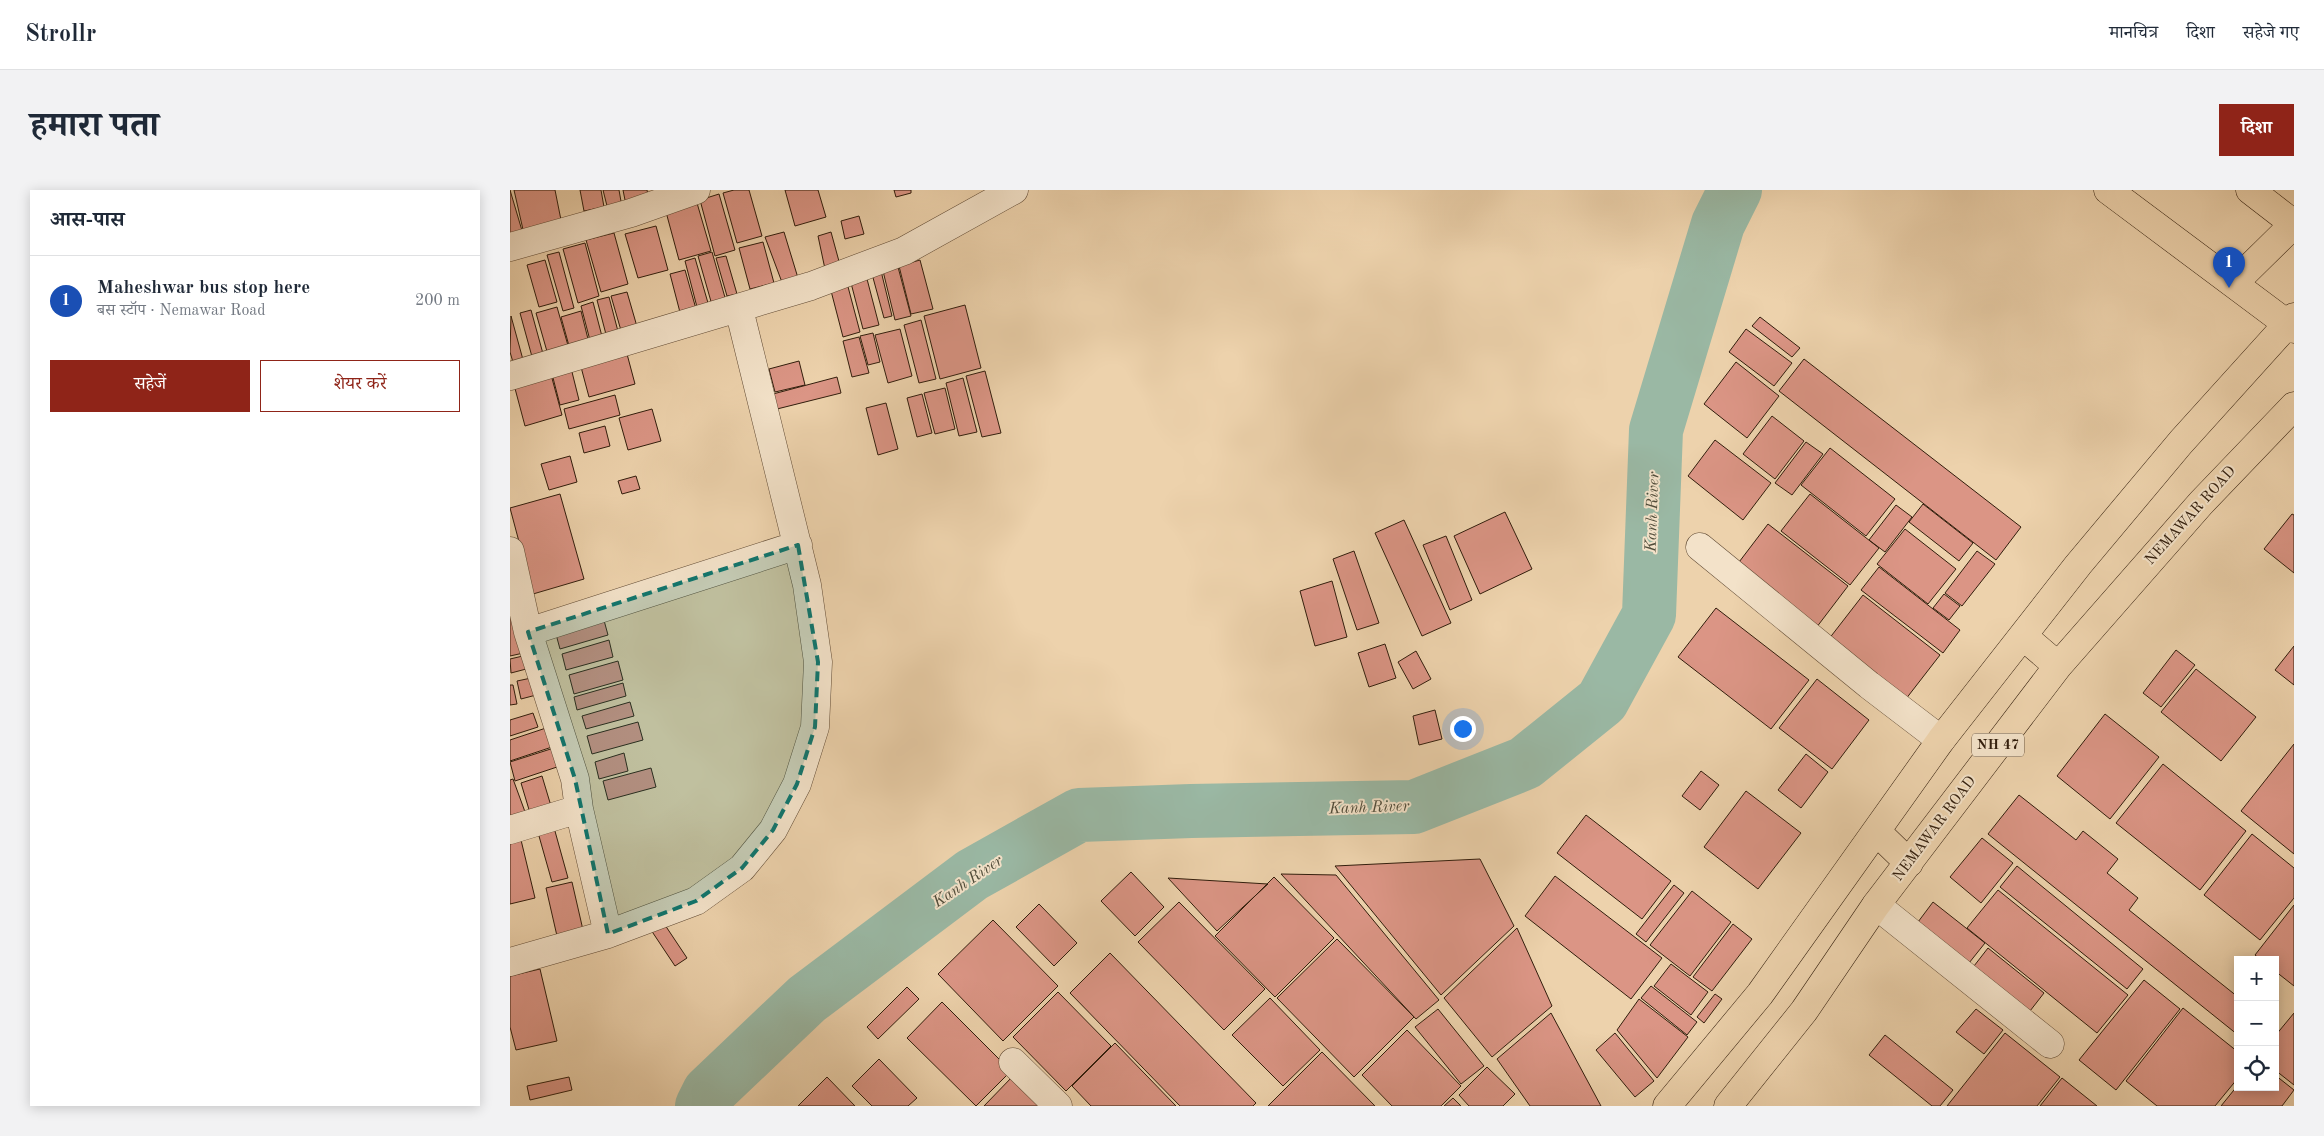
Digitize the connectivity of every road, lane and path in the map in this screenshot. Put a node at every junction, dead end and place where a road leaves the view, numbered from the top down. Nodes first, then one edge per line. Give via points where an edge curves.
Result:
1 (696, 190) edge
2 (1014, 190) edge
3 (2108, 190) edge
4 (2250, 190) edge
5 (2294, 224) edge
6 (510, 247) edge
7 (2234, 283) junction
8 (739, 309) junction
9 (2292, 323) edge
10 (510, 376) edge
11 (2294, 406) edge
12 (798, 545) junction
13 (1700, 547) dead end
14 (510, 551) edge
15 (528, 632) junction
16 (2024, 636) junction
17 (2058, 666) junction
18 (1941, 740) junction
19 (579, 809) junction
20 (510, 830) edge
21 (1877, 832) junction
22 (1909, 862) junction
23 (1876, 905) junction
24 (608, 934) junction
25 (510, 962) edge
26 (2050, 1044) dead end
27 (1013, 1062) dead end
28 (1058, 1106) edge
29 (1667, 1106) edge
30 (1728, 1106) edge

1 - 6 street via 632,213
2 - 8 street via 904,251
3 - 7 main road
4 - 5 main road
5 - 7 main road
7 - 9 main road
8 - 10 street
8 - 12 street
9 - 16 main road, NH 47 via 2181,442 2078,565
11 - 17 main road, NEMAWAR ROAD / NH 47 via 2201,503
12 - 15 street
12 - 24 street via 818,662 815,727 798,784 774,830 742,868 696,901
13 - 18 street
14 - 15 street
15 - 19 street via 575,779
16 - 17 main road
16 - 18 main road, NH 47
17 - 22 main road, NEMAWAR ROAD / NH 47
18 - 21 main road, NH 47
19 - 20 street
19 - 24 street
21 - 22 main road
21 - 29 main road, NH 47 via 1760,994
22 - 23 main road, NEMAWAR ROAD / NH 47
23 - 26 street
23 - 30 main road, NEMAWAR ROAD / NH 47 via 1804,1011
24 - 25 street
27 - 28 street

